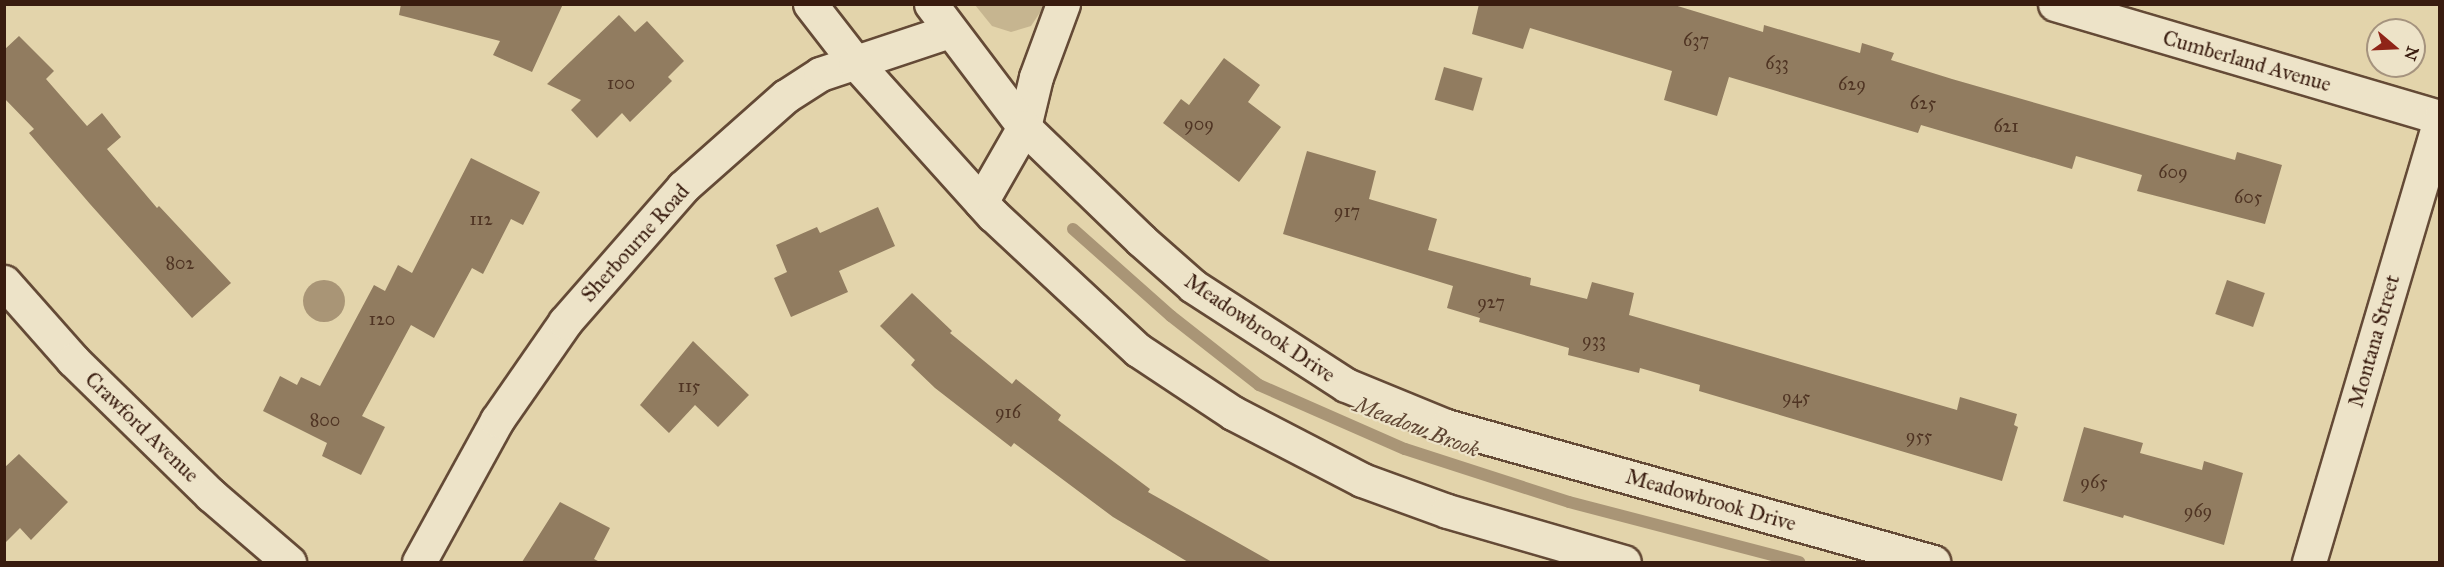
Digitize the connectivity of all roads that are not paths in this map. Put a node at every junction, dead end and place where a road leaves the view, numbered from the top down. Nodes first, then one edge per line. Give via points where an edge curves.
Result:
1 (810, 4) edge
2 (1063, 4) edge
3 (2055, 4) edge
4 (940, 18) edge
5 (855, 62) junction
6 (2439, 118) edge
7 (1024, 127) junction
8 (981, 202) junction
9 (4, 282) edge
10 (289, 562) edge
11 (419, 562) edge
12 (1624, 562) edge
13 (1933, 562) edge
14 (2309, 562) edge

1 - 5 street
2 - 7 street via 1036,77
3 - 6 street, Cumberland Avenue
4 - 5 street, Sherbourne Road
4 - 7 street, Meadowbrook Drive
5 - 8 street
5 - 11 street, Sherbourne Road via 820,74 786,96 675,196 558,332 497,420
6 - 14 street, Montana Street
7 - 8 street
7 - 13 street, Meadowbrook Drive via 1193,286 1346,385 1446,426
8 - 12 street via 1138,350 1233,413 1362,480 1447,511
9 - 10 street, Crawford Avenue via 97,384 210,495

